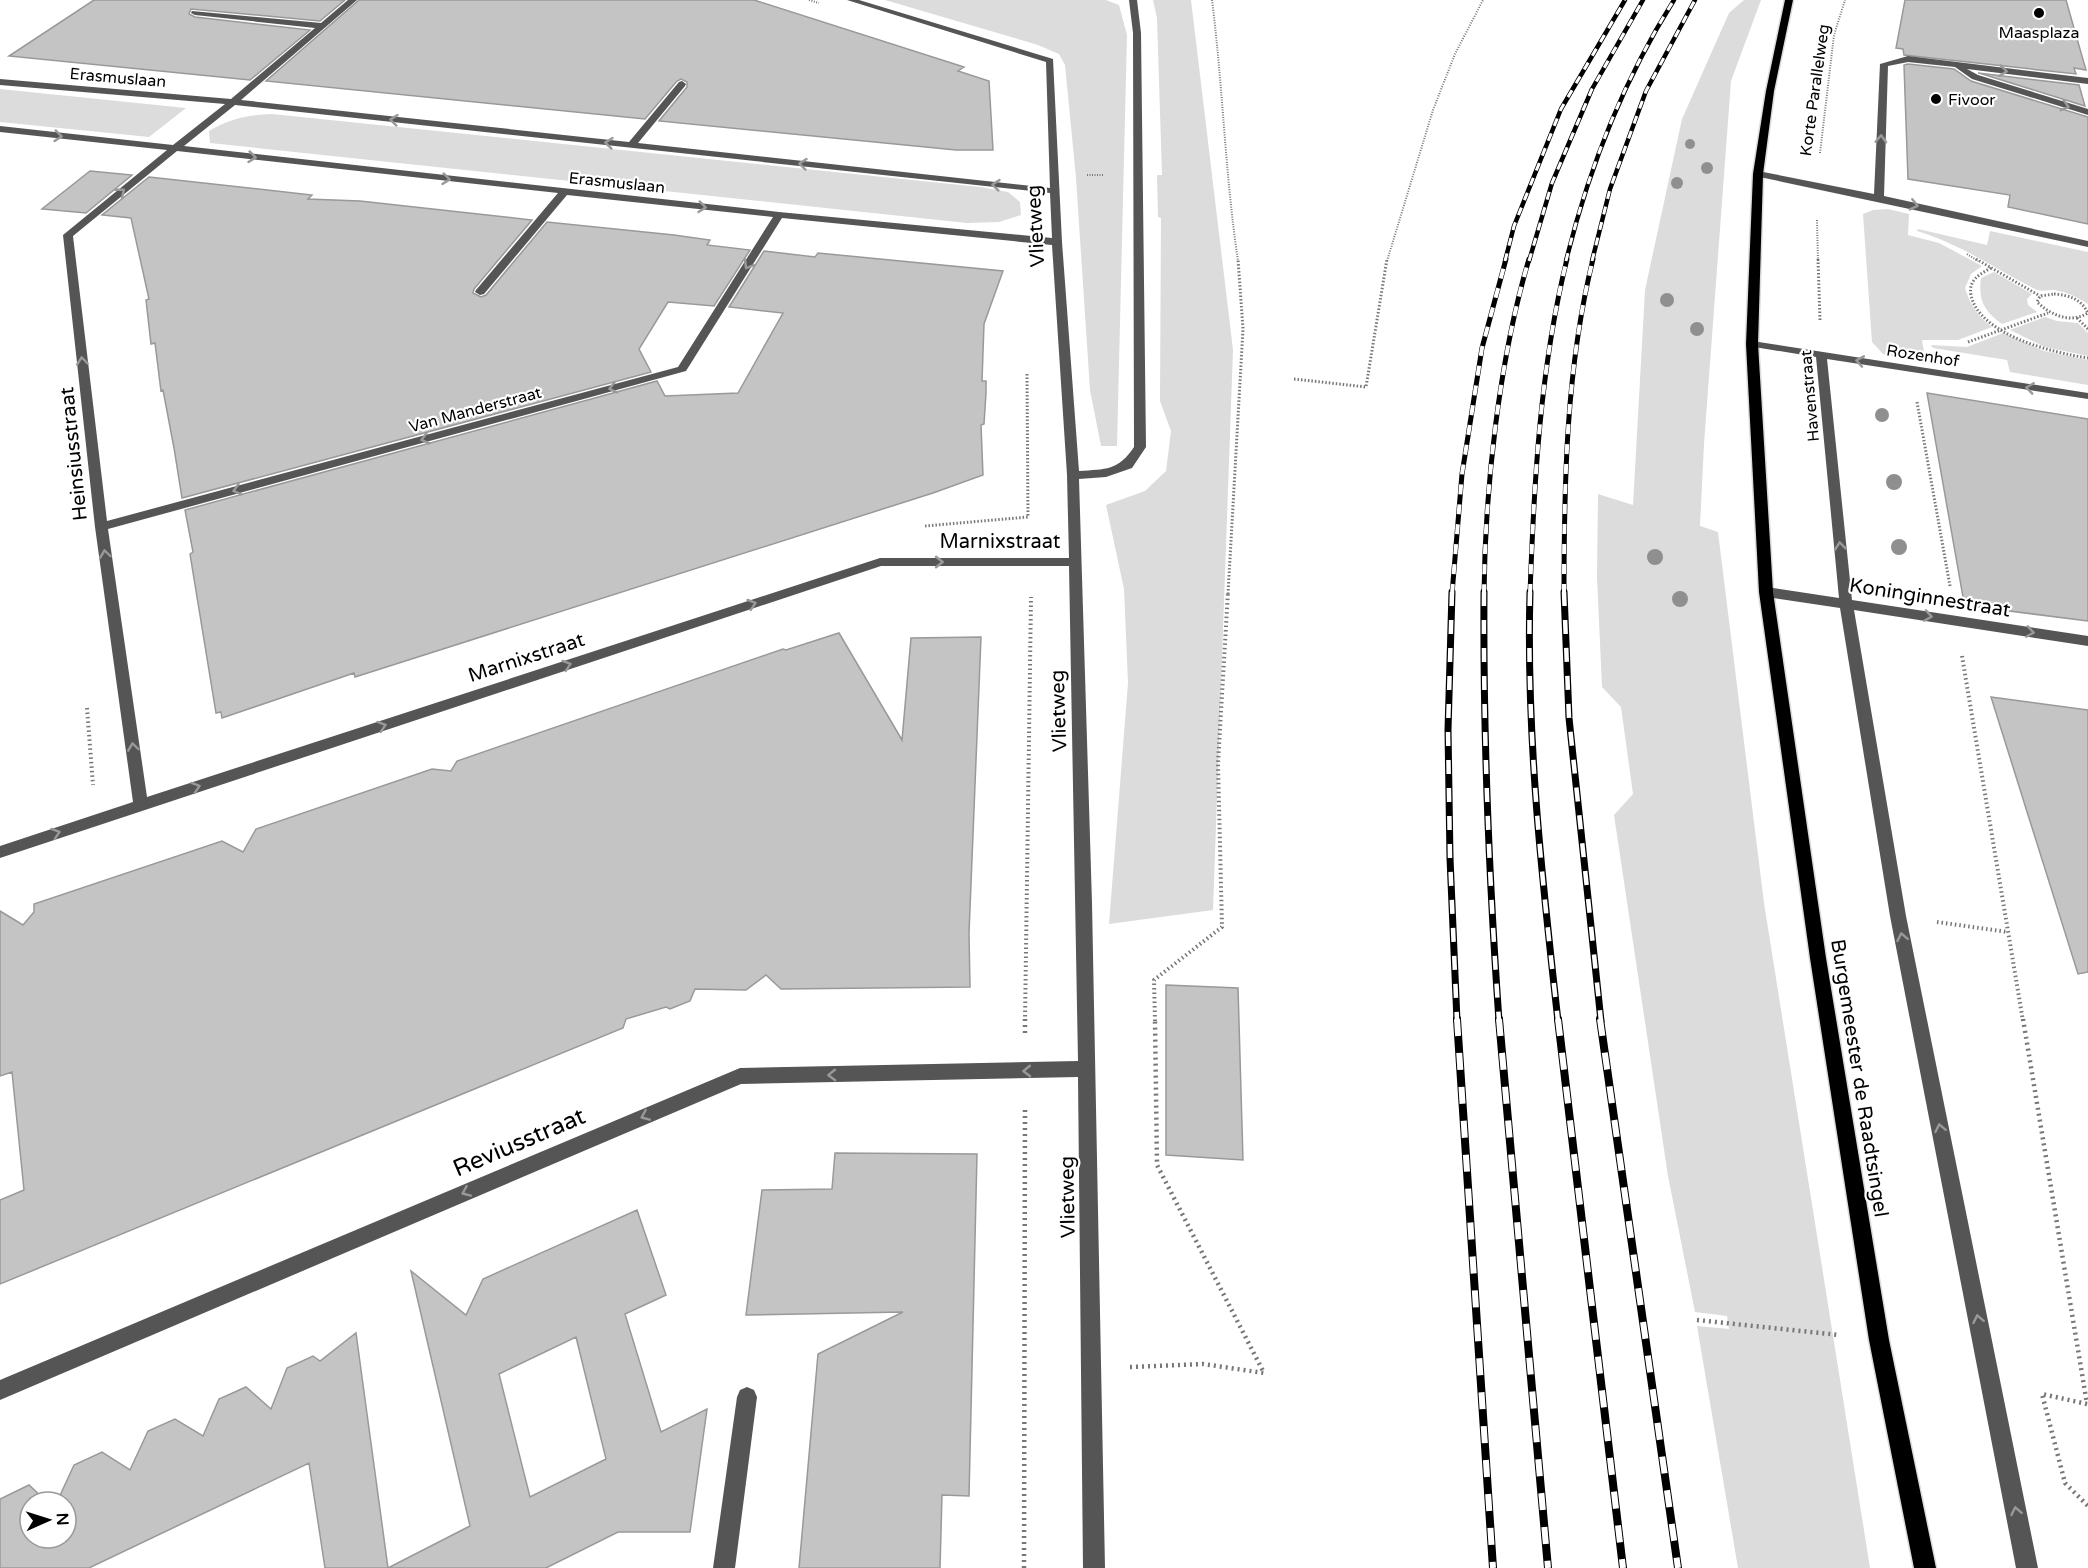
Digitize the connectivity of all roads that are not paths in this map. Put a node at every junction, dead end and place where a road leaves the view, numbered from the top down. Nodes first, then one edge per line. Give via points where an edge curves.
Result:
1 (353, 0) edge
2 (852, 0) edge
3 (1133, 0) edge
4 (1789, 0) edge
5 (195, 13) dead end
6 (323, 26) junction
7 (1951, 64) junction
8 (2088, 81) edge
9 (0, 82) edge
10 (682, 84) dead end
11 (233, 102) junction
12 (2088, 112) edge
13 (0, 129) edge
14 (631, 145) junction
15 (175, 149) junction
16 (1758, 174) junction
17 (1055, 191) junction
18 (564, 192) junction
19 (1879, 198) junction
20 (779, 215) junction
21 (1056, 242) junction
22 (2088, 244) edge
23 (480, 292) dead end
24 (1752, 344) junction
25 (1821, 354) junction
26 (2088, 396) edge
27 (1073, 475) junction
28 (101, 527) junction
29 (1075, 562) junction
30 (1766, 592) junction
31 (1846, 604) junction
32 (2088, 641) edge
33 (141, 805) junction
34 (0, 852) edge
35 (1086, 1069) junction
36 (0, 1390) edge
37 (747, 1397) dead end
38 (724, 1568) edge
39 (1094, 1568) edge
40 (1926, 1568) edge
41 (2027, 1568) edge

1 - 6 street
2 - 17 street, Vlietweg via 1050,61
3 - 27 street via 1137,33 1140,447 1128,465 1106,473
4 - 16 main road
5 - 6 street
6 - 11 street
7 -> 8 street
7 -> 12 street via 1975,77
19 -> 7 street via 1884,64 1908,59
9 - 11 street, Erasmuslaan
10 - 14 street
14 -> 11 street, Erasmuslaan
11 - 15 street
13 -> 15 street, Erasmuslaan
17 -> 14 street, Erasmuslaan
15 -> 18 street, Erasmuslaan
28 -> 15 street, Heinsiusstraat via 68,235
16 - 19 street
16 - 24 main road
17 - 21 street, Vlietweg
18 -> 20 street, Erasmuslaan
18 - 23 street
19 -> 22 street
20 - 21 street, Erasmuslaan
20 -> 28 street, Van Manderstraat via 682,369
21 - 27 street, Vlietweg
24 - 25 street, Rozenhof
24 - 30 main road
26 -> 25 street, Rozenhof
31 -> 25 street, Havenstraat
27 - 29 street, Vlietweg
33 -> 28 street, Heinsiusstraat
33 -> 29 street, Marnixstraat via 880,562
29 - 35 street, Vlietweg
30 - 31 street, Koninginnestraat
30 - 40 main road, Burgemeester de Raadtsingel via 1818,958 1877,1328
31 -> 32 street, Koninginnestraat
41 -> 31 street via 1898,916
34 -> 33 street, Marnixstraat
35 -> 36 street, Reviusstraat via 740,1076
35 - 39 street, Vlietweg
37 - 38 street

